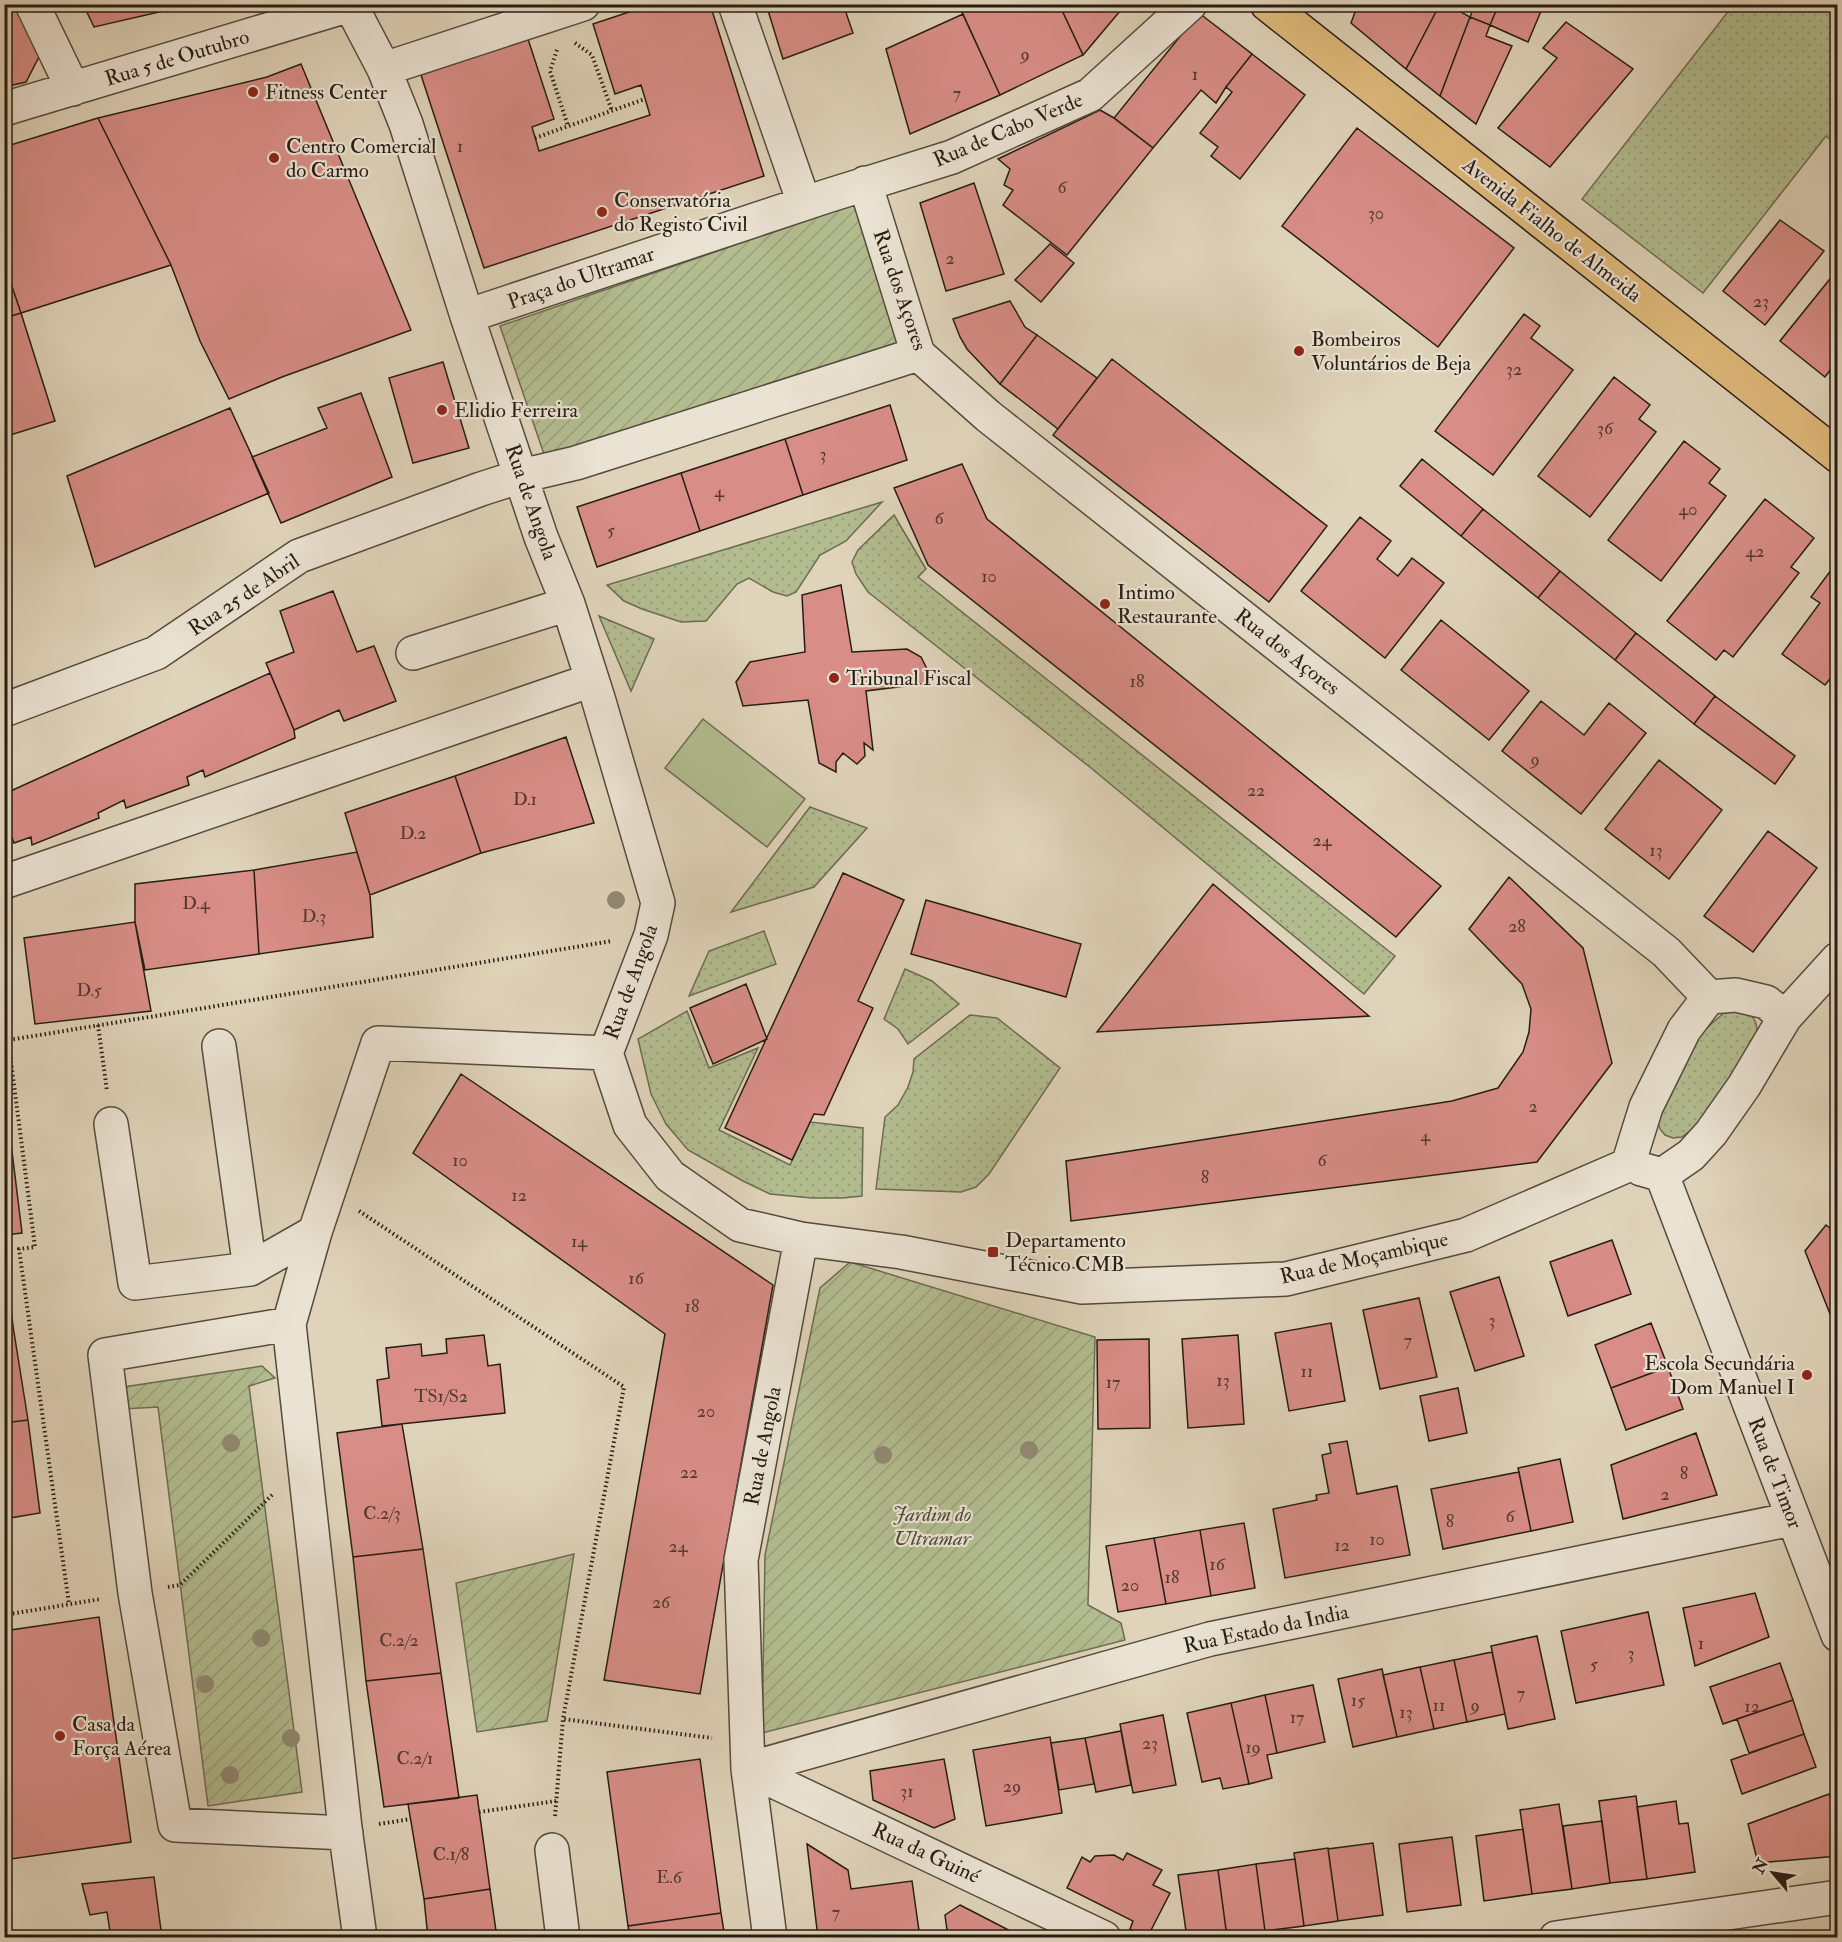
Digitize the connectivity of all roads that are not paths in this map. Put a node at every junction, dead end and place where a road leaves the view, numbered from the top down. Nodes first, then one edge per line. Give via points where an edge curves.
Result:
1 (32, 4) edge
2 (583, 4) edge
3 (735, 4) edge
4 (1190, 4) edge
5 (1267, 4) edge
6 (350, 5) edge
7 (384, 69) junction
8 (73, 89) junction
9 (4, 109) edge
10 (865, 183) junction
11 (804, 203) junction
12 (467, 316) junction
13 (918, 354) junction
14 (1838, 456) edge
15 (521, 476) junction
16 (567, 604) junction
17 (413, 653) dead end
18 (592, 680) junction
19 (4, 710) edge
20 (4, 882) edge
21 (1838, 959) edge
22 (1709, 997) junction
23 (1785, 1017) junction
24 (219, 1046) dead end
25 (606, 1053) junction
26 (111, 1124) road end
27 (1628, 1166) junction
28 (1662, 1175) junction
29 (315, 1232) junction
30 (801, 1239) junction
31 (250, 1269) junction
32 (289, 1324) junction
33 (1792, 1519) junction
34 (1838, 1635) edge
35 (747, 1756) junction
36 (346, 1833) junction
37 (552, 1850) road end
38 (1838, 1897) edge
39 (360, 1938) edge
40 (563, 1938) edge
41 (770, 1938) edge
42 (1104, 1938) edge
43 (1556, 1938) edge

1 - 8 street
2 - 7 street
3 - 11 street
4 - 10 street, Rua de Cabo Verde via 1090,95 952,157
5 - 14 main road, Avenida Fialho de Almeida
6 - 7 street, Rua de Angola
6 - 8 street, Rua 5 de Outubro
7 - 12 street, Rua de Angola via 406,124
8 - 9 street, Rua 5 de Outubro
10 - 11 street, Praça do Ultramar
10 - 13 street, Rua dos Açores
11 - 12 street, Praça do Ultramar
12 - 15 street, Rua de Angola
13 - 15 street via 576,463
13 - 22 street, Rua dos Açores via 988,416 1666,952
15 - 16 street, Rua de Angola
15 - 19 street, Rua 25 de Abril via 299,556 156,653
16 - 17 street
16 - 18 street, Rua de Angola
18 - 20 street
18 - 25 street, Rua de Angola via 658,903 651,935
21 - 23 street
22 - 23 street via 1736,994 1766,1002
22 - 27 street via 1684,1030 1646,1107
23 - 28 street via 1711,1133 1691,1155
24 - 31 street
25 - 29 street via 378,1042
25 - 30 street, Rua de Angola via 630,1125 670,1176 740,1225
26 - 31 street via 135,1283
27 - 28 street
27 - 30 street, Rua de Moçambique via 1466,1235 1286,1280 1082,1287 901,1252
28 - 33 street, Rua de Timor
29 - 31 street
29 - 32 street
30 - 35 street, Rua de Angola via 741,1560
32 - 36 street
32 - 36 street via 105,1355 135,1593 175,1826
33 - 34 street, Rua de Timor
33 - 35 street, Rua Estado da India via 1210,1639
35 - 41 street, Rua de Angola
35 - 42 street, Rua da Guiné
36 - 39 street
37 - 40 street
38 - 43 street

